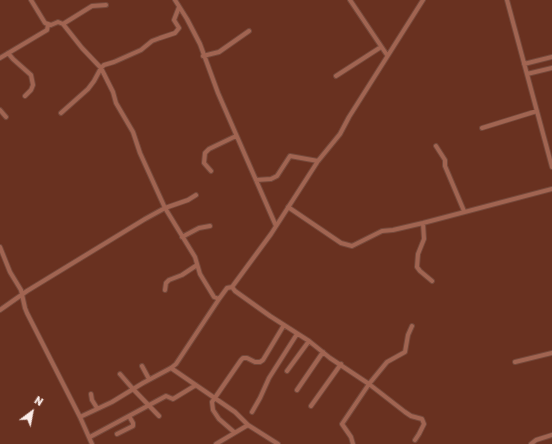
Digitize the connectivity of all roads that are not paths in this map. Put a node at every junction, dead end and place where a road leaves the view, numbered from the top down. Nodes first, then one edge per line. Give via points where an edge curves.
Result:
1 (31, 0) edge
2 (175, 0) edge
3 (350, 0) edge
4 (423, 0) edge
5 (508, 0) edge
6 (106, 4) dead end
7 (179, 7) junction
8 (63, 24) junction
9 (48, 25) junction
10 (249, 31) dead end
11 (381, 47) junction
12 (8, 53) junction
13 (387, 55) junction
14 (203, 56) junction
15 (552, 57) edge
16 (0, 58) edge
17 (524, 64) junction
18 (101, 68) junction
19 (552, 68) edge
20 (527, 74) junction
21 (336, 76) dead end
22 (25, 96) dead end
23 (0, 110) edge
24 (537, 111) junction
25 (61, 113) dead end
26 (6, 117) dead end
27 (482, 128) dead end
28 (236, 136) junction
29 (436, 146) dead end
30 (318, 161) junction
31 (552, 167) edge
32 (211, 171) dead end
33 (256, 180) junction
34 (552, 189) edge
35 (196, 195) dead end
36 (288, 207) junction
37 (165, 208) junction
38 (464, 212) junction
39 (423, 223) junction
40 (210, 226) dead end
41 (276, 226) junction
42 (182, 237) junction
43 (0, 247) edge
44 (198, 266) junction
45 (432, 281) dead end
46 (232, 286) junction
47 (165, 290) dead end
48 (22, 295) junction
49 (219, 299) junction
50 (0, 310) edge
51 (284, 325) junction
52 (412, 326) dead end
53 (297, 334) junction
54 (309, 341) junction
55 (323, 352) junction
56 (552, 353) edge
57 (515, 362) dead end
58 (341, 364) junction
59 (142, 366) dead end
60 (172, 368) junction
61 (287, 370) dead end
62 (120, 374) dead end
63 (149, 379) junction
64 (369, 384) junction
65 (196, 385) junction
66 (133, 389) junction
67 (297, 390) dead end
68 (91, 394) dead end
69 (215, 399) junction
70 (149, 405) junction
71 (311, 406) dead end
72 (97, 408) junction
73 (252, 412) dead end
74 (129, 416) junction
75 (158, 416) dead end
76 (80, 417) junction
77 (118, 422) junction
78 (248, 425) junction
79 (123, 430) junction
80 (234, 432) junction
81 (117, 434) dead end
82 (552, 435) edge
83 (90, 437) junction
84 (415, 440) dead end
85 (92, 444) edge
86 (216, 444) edge
87 (278, 444) edge
88 (353, 444) edge
89 (531, 444) edge

1 - 9 street
2 - 7 street
3 - 11 street
4 - 13 street
5 - 17 street
6 - 8 street via 92,6
7 - 14 street via 200,44
7 - 18 street via 174,20 179,28 175,33 152,41 141,50
8 - 9 street via 58,22
8 - 18 street
9 - 12 street via 47,30
10 - 14 street via 223,50
11 - 13 street
11 - 21 street
12 - 16 street
12 - 22 street via 31,75 33,85
13 - 30 street via 340,134
14 - 28 street
15 - 17 street
17 - 20 street
18 - 25 street via 88,89
18 - 37 street via 116,103 133,132
19 - 20 street
20 - 24 street
23 - 26 street
24 - 27 street
24 - 31 street
28 - 32 street via 205,153 204,163
28 - 33 street
29 - 38 street via 445,160 445,166
30 - 33 street via 290,156 277,176
30 - 36 street
33 - 41 street
34 - 38 street
35 - 37 street
36 - 39 street via 341,243 352,246 377,233
36 - 41 street
37 - 42 street
37 - 48 street
38 - 39 street
39 - 45 street via 424,239 418,254 418,267
40 - 42 street via 199,228
41 - 46 street
42 - 44 street
43 - 48 street
44 - 47 street via 169,280
44 - 49 street via 214,297
46 - 49 street via 227,288
46 - 51 street
48 - 50 street
48 - 76 street via 27,313
49 - 60 street
51 - 53 street
51 - 69 street via 263,360 255,362 243,358
52 - 64 street via 405,352 387,362
53 - 54 street
53 - 73 street via 269,378
54 - 55 street
54 - 61 street
55 - 58 street
55 - 67 street
56 - 57 street
58 - 64 street
58 - 71 street
59 - 63 street
60 - 63 street
60 - 65 street
62 - 66 street
63 - 66 street
64 - 84 street via 411,416 422,419 424,424
64 - 88 street via 342,424
65 - 69 street
65 - 70 street via 173,399 166,396
66 - 70 street
66 - 72 street
68 - 72 street
69 - 78 street via 235,412
69 - 80 street via 212,402 213,410
70 - 74 street
70 - 75 street
72 - 76 street
74 - 77 street
74 - 79 street via 133,424
76 - 83 street
77 - 79 street
77 - 83 street
78 - 80 street
78 - 87 street
79 - 81 street
80 - 86 street
82 - 89 street
83 - 85 street

